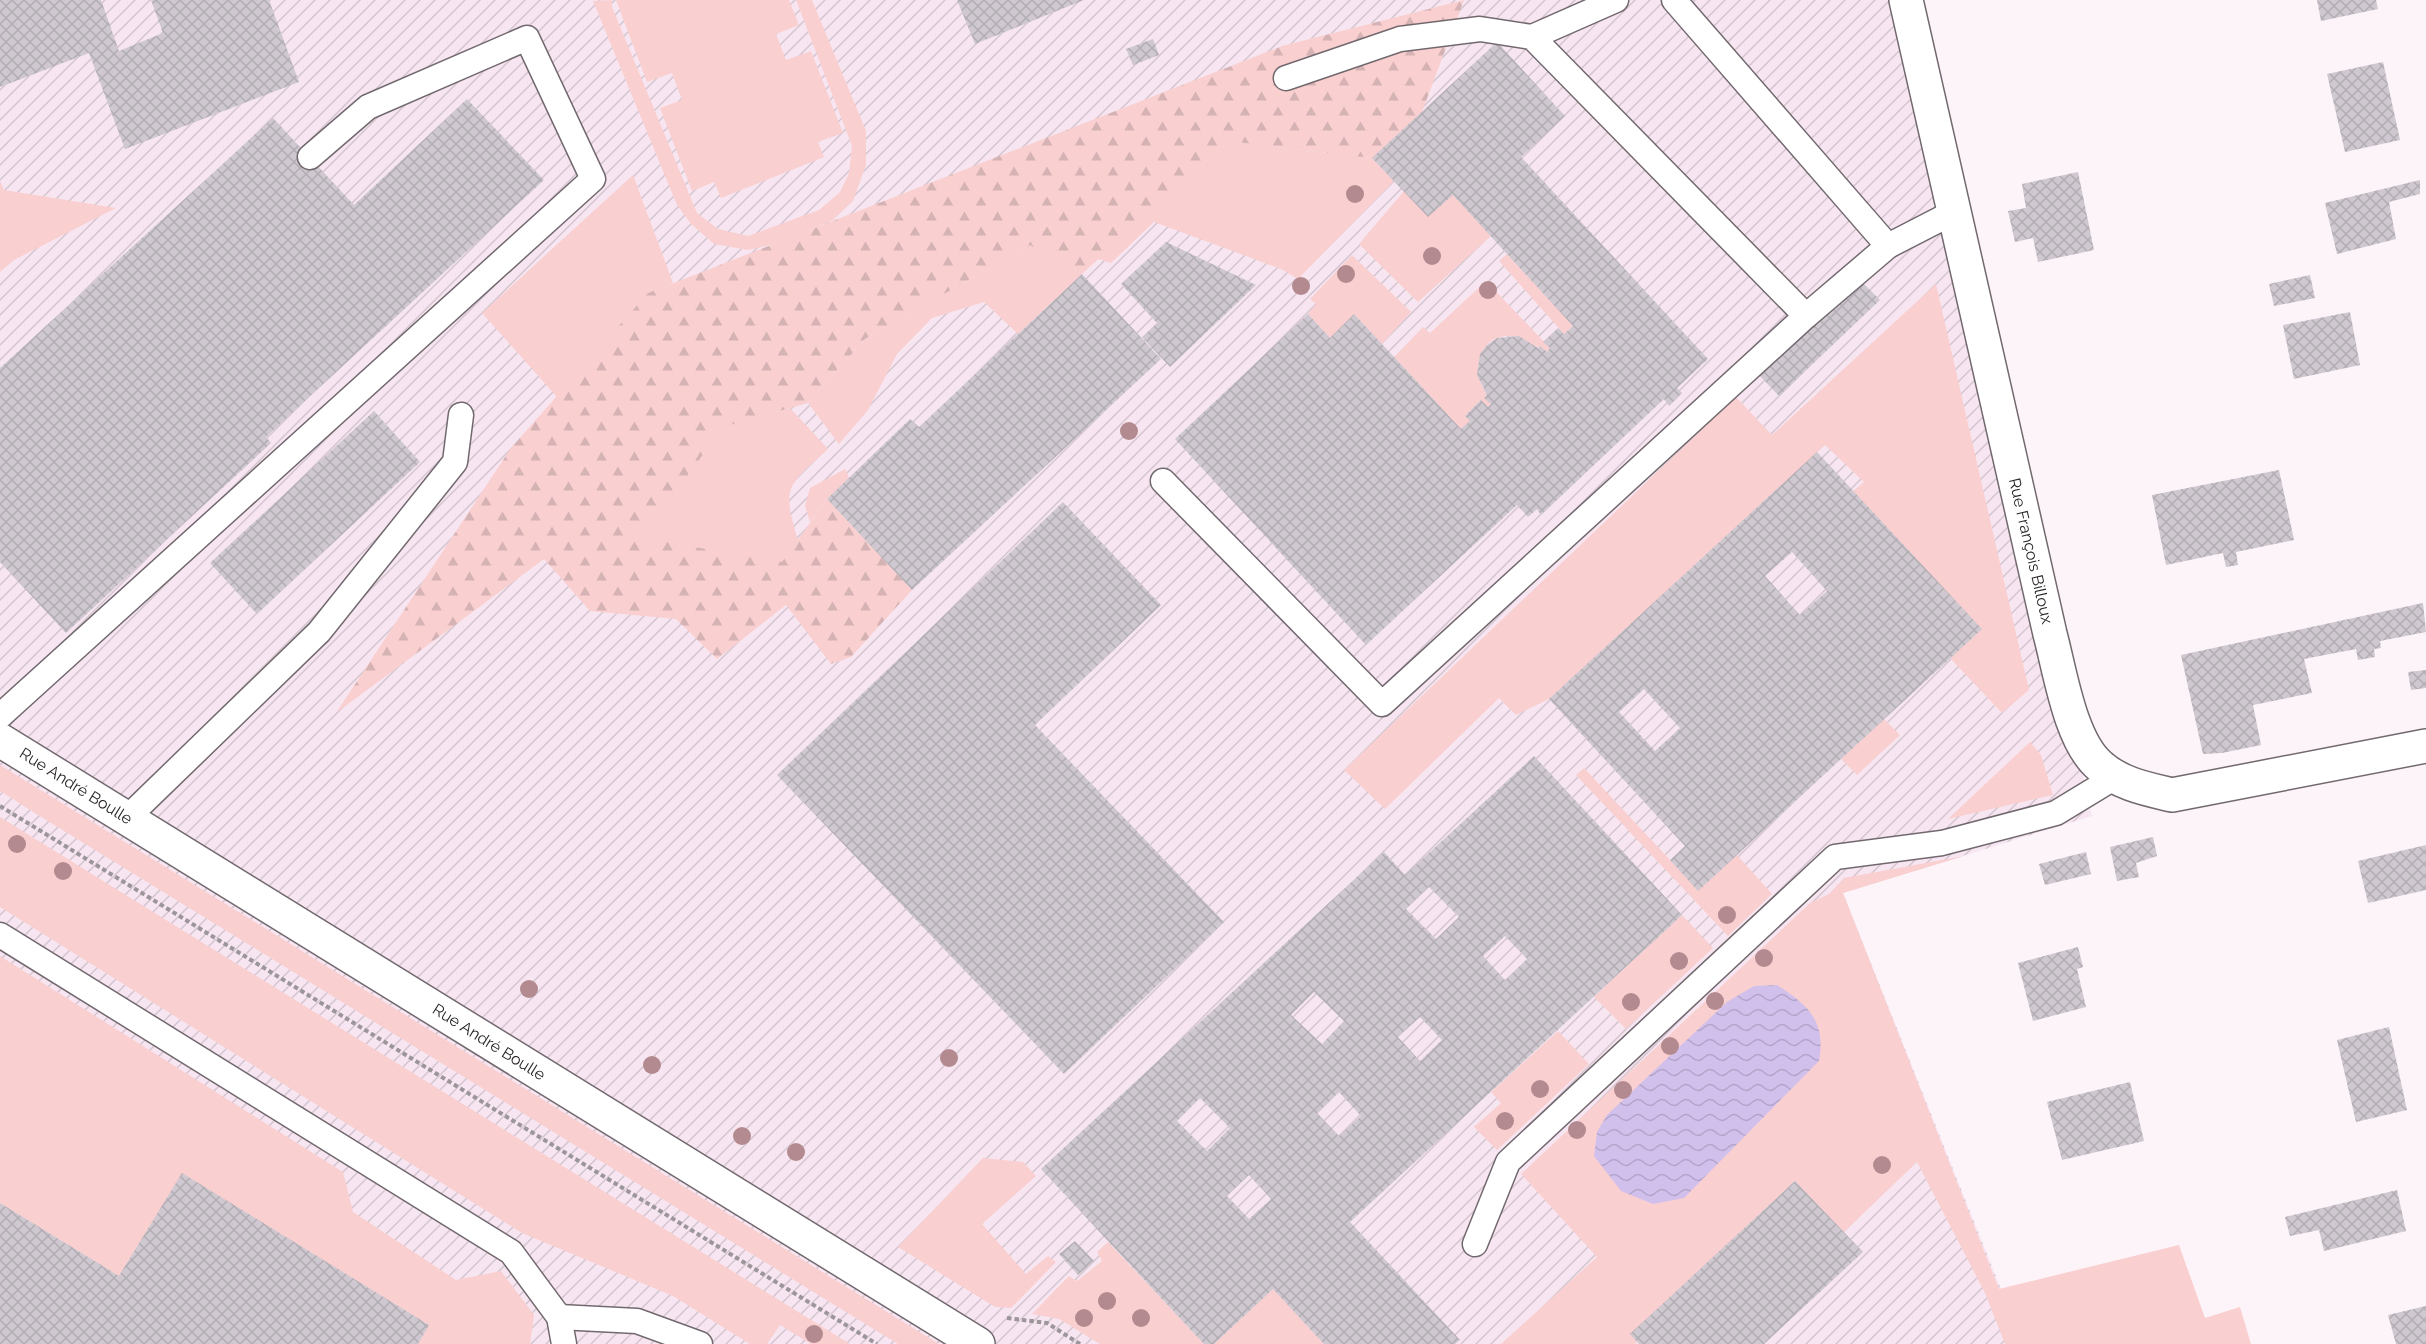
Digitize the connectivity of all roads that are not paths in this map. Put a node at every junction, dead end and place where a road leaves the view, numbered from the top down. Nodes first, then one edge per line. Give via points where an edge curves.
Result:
1 (1616, 0) edge
2 (1674, 0) edge
3 (1906, 0) edge
4 (1532, 37) junction
5 (1286, 78) dead end
6 (310, 157) dead end
7 (1954, 212) junction
8 (1888, 246) junction
9 (1806, 316) junction
10 (460, 415) dead end
11 (1163, 481) dead end
12 (0, 716) edge
13 (0, 740) edge
14 (2426, 746) edge
15 (2116, 776) junction
16 (127, 818) junction
17 (0, 935) edge
18 (1474, 1244) dead end
19 (559, 1317) junction
20 (564, 1344) edge
21 (700, 1344) edge
22 (978, 1344) edge

1 - 4 lane
2 - 8 lane
3 - 7 street, Rue François Billoux
4 - 5 lane via 1480,29 1400,39
4 - 9 lane
6 - 12 lane via 368,108 527,38 592,179
7 - 8 lane
7 - 15 street, Rue François Billoux via 2050,634 2078,735 2099,766
8 - 9 lane
9 - 11 lane via 1382,704
10 - 16 lane via 455,462 319,632
13 - 16 street, Rue André Boulle
14 - 15 street, Rue François Billoux via 2172,795 2131,785
15 - 18 lane via 2056,813 1942,843 1834,857 1508,1162
16 - 22 street, Rue André Boulle
17 - 19 lane via 512,1252
19 - 20 lane
19 - 21 lane via 637,1321

